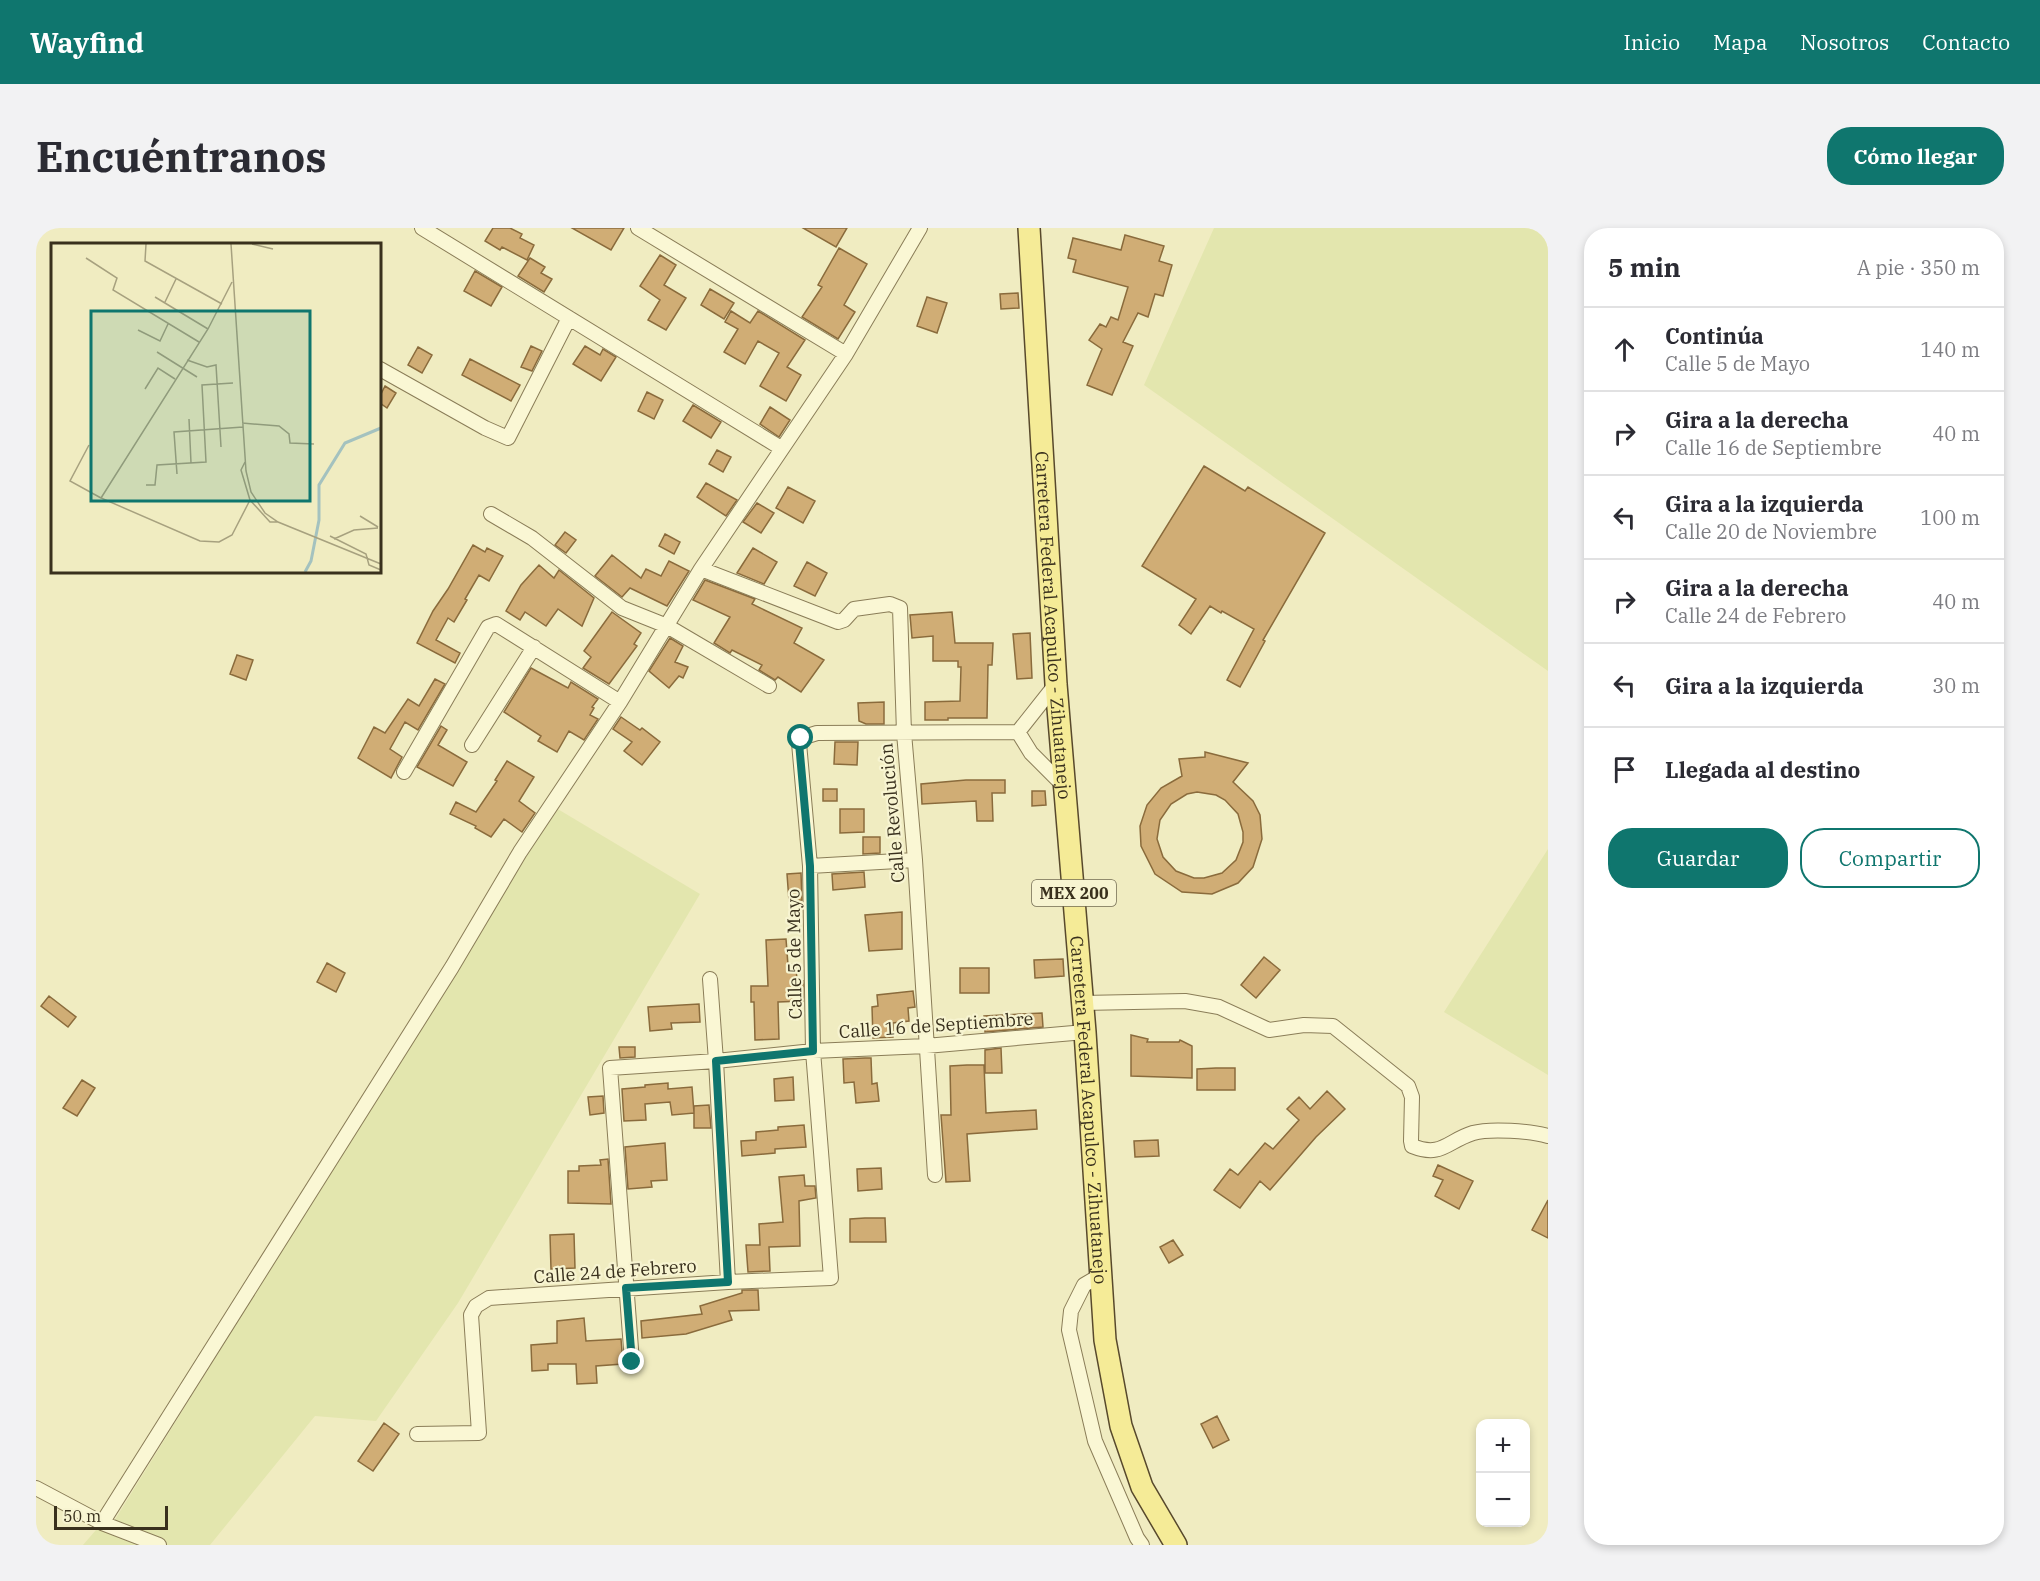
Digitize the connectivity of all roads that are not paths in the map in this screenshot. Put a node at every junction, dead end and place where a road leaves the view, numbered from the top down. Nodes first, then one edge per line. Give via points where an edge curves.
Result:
1 (422, 228) edge
2 (638, 228) edge
3 (920, 228) edge
4 (1029, 228) edge
5 (569, 318) junction
6 (846, 354) junction
7 (381, 370) edge
8 (781, 448) junction
9 (491, 514) dead end
10 (701, 569) junction
11 (667, 626) junction
12 (534, 647) junction
13 (1056, 684) junction
14 (769, 686) dead end
15 (620, 702) junction
16 (1018, 732) junction
17 (904, 733) junction
18 (472, 745) dead end
19 (404, 772) dead end
20 (1065, 787) junction
21 (915, 860) junction
22 (810, 866) junction
23 (710, 979) dead end
24 (1082, 1003) junction
25 (1085, 1032) junction
26 (926, 1046) junction
27 (813, 1051) junction
28 (716, 1061) junction
29 (1548, 1136) edge
30 (935, 1175) dead end
31 (1101, 1275) junction
32 (831, 1278) joint
33 (728, 1282) junction
34 (626, 1288) junction
35 (632, 1362) dead end
36 (417, 1434) dead end
37 (36, 1488) edge
38 (102, 1523) junction
39 (1137, 1543) edge
40 (159, 1545) edge
41 (1176, 1545) edge

1 - 5 street
2 - 6 street
3 - 6 street
4 - 13 main road, Carretera Federal Acapulco - Zihuatanejo / MEX 200
5 - 7 street via 508,438
5 - 8 street
6 - 8 street
8 - 10 street
9 - 11 street via 532,538 622,608
10 - 11 street
10 - 17 street, Calle Revolución via 838,622 854,609 869,605 890,604 900,608
11 - 14 street
11 - 15 street
12 - 15 street
12 - 18 street
12 - 19 street via 496,624 488,627
13 - 16 street
13 - 20 main road, Carretera Federal Acapulco - Zihuatanejo / MEX 200
15 - 38 street via 520,852 452,967
16 - 17 street
16 - 20 street via 1031,753
17 - 21 street, Calle Revolución
17 - 22 street, Calle 5 de Mayo via 817,734 801,738
20 - 24 main road, Carretera Federal Acapulco - Zihuatanejo / MEX 200
21 - 22 street
21 - 26 street, Calle Revolución
22 - 27 street, Calle 5 de Mayo
23 - 28 street
24 - 25 main road, Carretera Federal Acapulco - Zihuatanejo / MEX 200
24 - 29 street via 1185,1001 1219,1007 1269,1030 1333,1026 1408,1086 1412,1097 1410,1141 1412,1146 1425,1151 1434,1151 1475,1133 1522,1131
25 - 26 street, Calle 16 de Septiembre
25 - 31 main road, Carretera Federal Acapulco - Zihuatanejo / MEX 200
26 - 27 street, Calle 16 de Septiembre
26 - 30 street, Calle Revolución
27 - 28 street, Calle 16 de Septiembre
27 - 32 street, Calle 5 de Mayo
28 - 33 street
28 - 34 street, Calle 16 de Septiembre via 610,1068
31 - 39 street via 1084,1285 1071,1311 1069,1330 1095,1441
31 - 41 main road, Carretera Federal Acapulco - Zihuatanejo / MEX 200 via 1105,1340 1120,1426 1142,1487
32 - 33 street, Calle 24 de Febrero
33 - 34 street, Calle 24 de Febrero
34 - 35 street
34 - 36 street, Calle 24 de Febrero via 489,1298 476,1306 471,1315 479,1433
37 - 38 street
38 - 40 street

